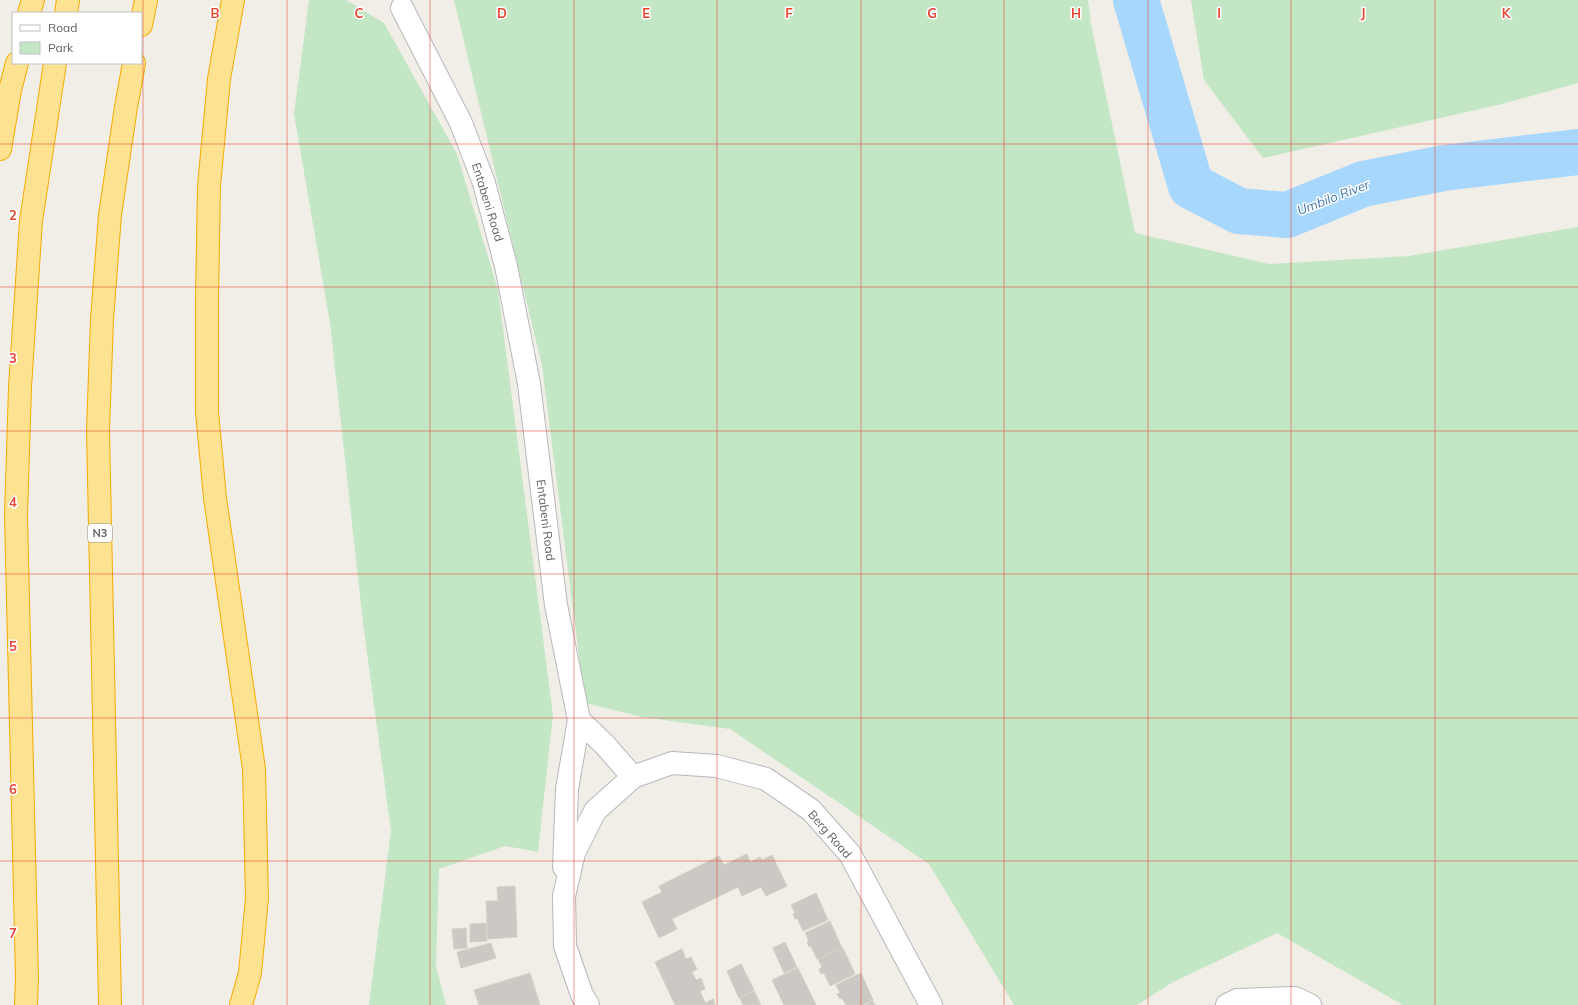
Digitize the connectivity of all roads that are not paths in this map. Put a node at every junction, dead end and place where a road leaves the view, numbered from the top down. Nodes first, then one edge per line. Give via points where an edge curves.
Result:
1 (33, 0) edge
2 (68, 0) edge
3 (146, 0) edge
4 (233, 0) edge
5 (402, 8) dead end
6 (30, 12) edge
7 (66, 12) edge
8 (142, 20) edge
9 (17, 64) edge
10 (55, 64) edge
11 (134, 64) edge
12 (0, 150) edge
13 (579, 720) junction
14 (633, 777) junction
15 (564, 896) junction
16 (26, 1005) edge
17 (110, 1005) edge
18 (241, 1005) edge
19 (588, 1005) edge
20 (931, 1005) edge
21 (1227, 1005) edge
22 (1310, 1005) edge

1 - 6 highway
2 - 7 highway
3 - 8 highway
4 - 18 highway via 219,79 209,186 207,412 215,498 254,769 257,898 250,973
5 - 13 street, Entabeni Road via 461,123 484,183 506,266 529,384 556,605
9 - 12 highway
10 - 16 highway via 31,221 20,387 16,516
11 - 17 highway, N3 via 110,215 102,319 98,430
13 - 14 street via 606,744
13 - 15 street via 566,789
14 - 15 street via 595,811 574,853
14 - 20 street, Berg Road via 672,763 717,766 766,779 811,810 850,854
15 - 19 street via 564,946
21 - 22 street via 1237,1000 1295,998

